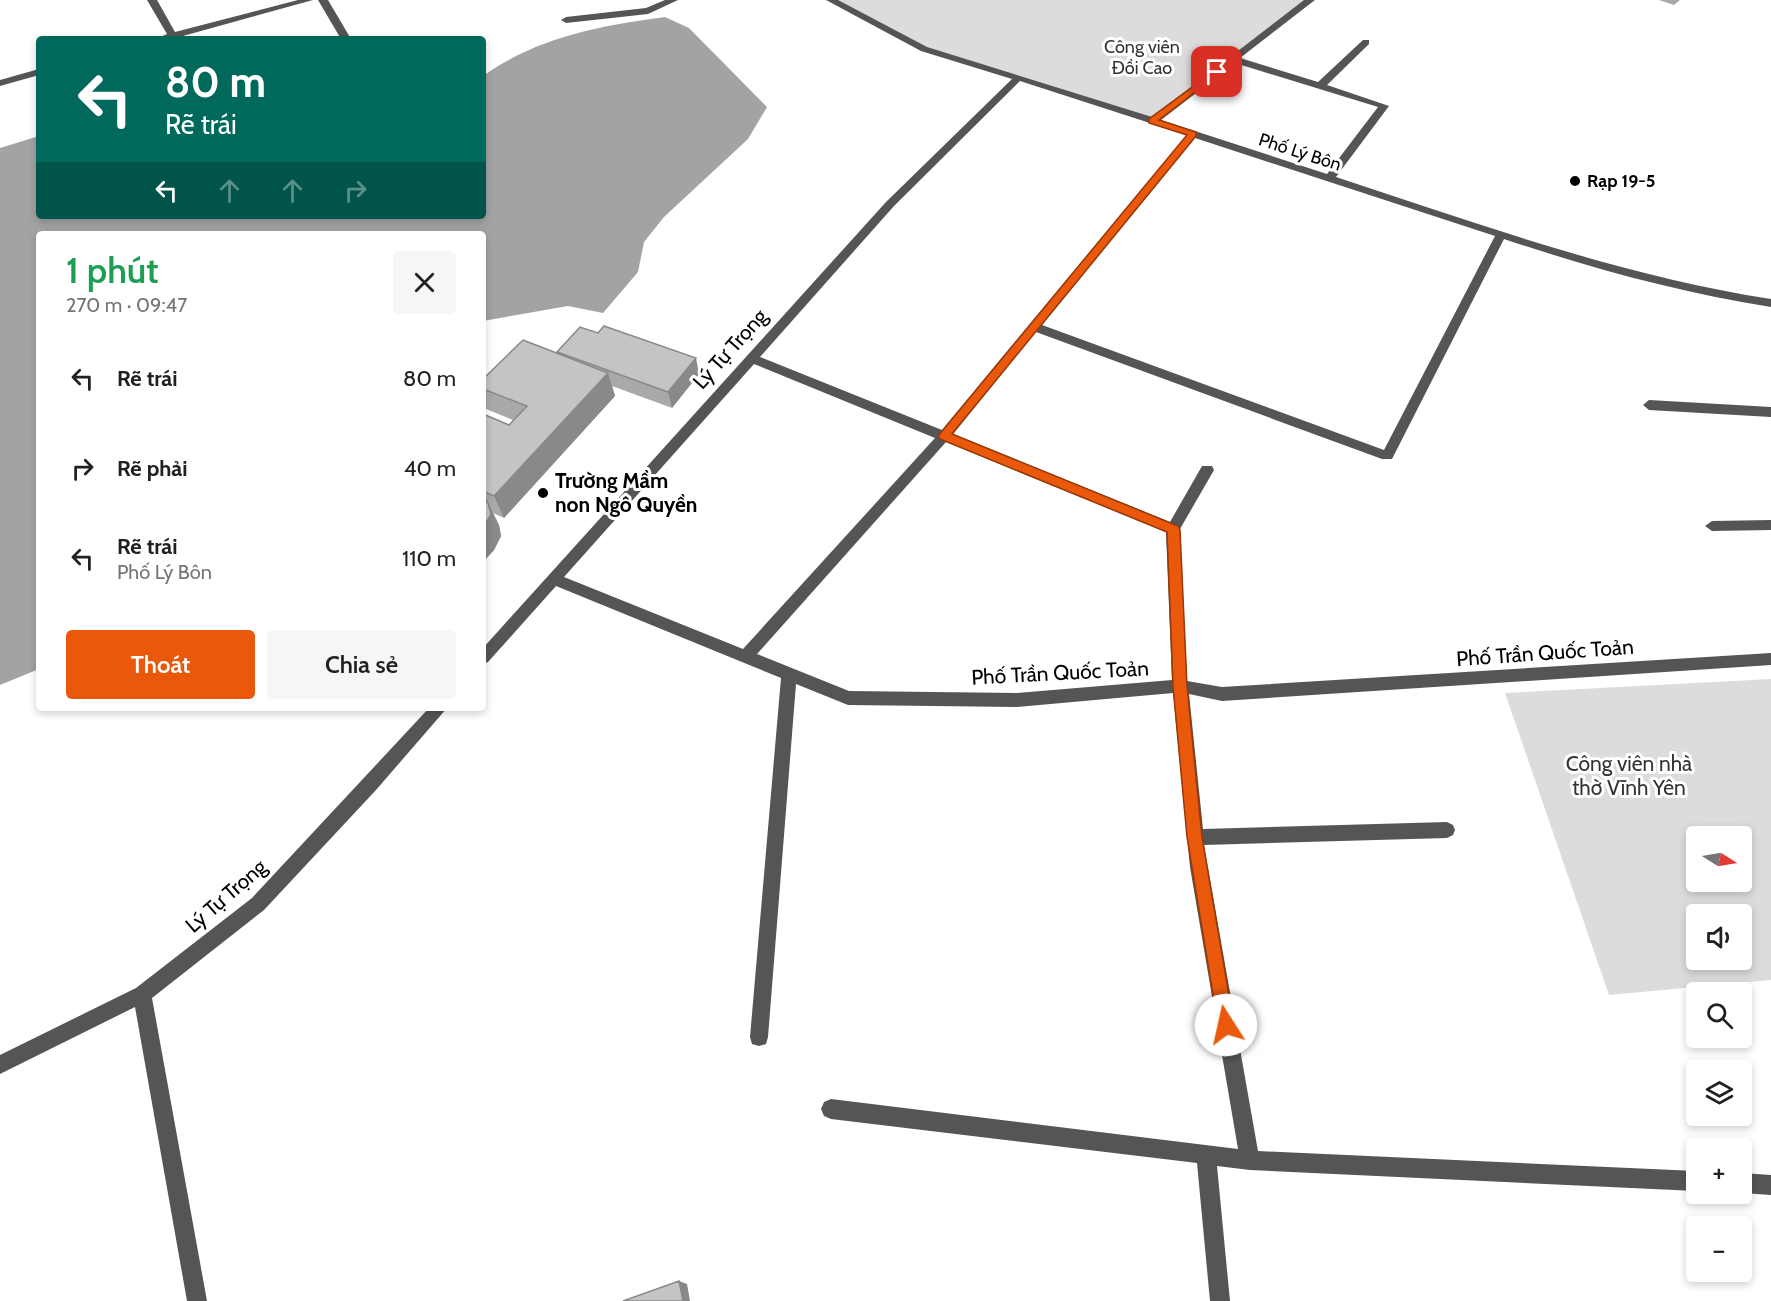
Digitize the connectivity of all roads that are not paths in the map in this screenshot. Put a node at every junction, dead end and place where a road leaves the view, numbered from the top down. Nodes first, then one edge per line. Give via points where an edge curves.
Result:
1 (152, 0) edge
2 (308, 0) edge
3 (323, 0) edge
4 (673, 0) edge
5 (831, 0) edge
6 (1310, 0) edge
7 (566, 20) dead end
8 (173, 36) joint
9 (344, 36) edge
10 (1366, 42) dead end
11 (1233, 59) junction
12 (36, 73) edge
13 (1018, 78) junction
14 (0, 83) edge
15 (1320, 86) junction
16 (1153, 121) junction
17 (1193, 134) junction
18 (1329, 179) junction
19 (1501, 235) junction
20 (1771, 303) edge
21 (1034, 327) junction
22 (752, 358) junction
23 (1649, 405) dead end
24 (1771, 412) edge
25 (944, 436) junction
26 (1207, 470) dead end
27 (1771, 525) edge
28 (1712, 526) dead end
29 (1173, 530) junction
30 (554, 579) junction
31 (486, 655) edge
32 (745, 657) junction
33 (1771, 659) edge
34 (789, 675) junction
35 (1180, 686) junction
36 (436, 711) edge
37 (1447, 830) dead end
38 (1194, 837) junction
39 (142, 994) junction
40 (759, 1036) dead end
41 (0, 1065) edge
42 (831, 1109) dead end
43 (1206, 1154) junction
44 (1250, 1160) junction
45 (1686, 1181) edge
46 (1752, 1184) edge
47 (1771, 1185) edge
48 (197, 1301) edge
49 (1220, 1301) edge

1 - 8 street
2 - 8 street
3 - 9 street
4 - 7 street via 648,12
5 - 13 street, Phố Lý Bôn via 924,49
6 - 11 street
10 - 15 street
11 - 15 street
11 - 16 street
12 - 14 street
13 - 16 street, Phố Lý Bôn
13 - 22 street, Lý Tự Trọng via 890,204
15 - 18 street via 1384,106
16 - 17 street, Phố Lý Bôn
17 - 18 street, Phố Lý Bôn
17 - 21 street
18 - 19 street, Phố Lý Bôn
19 - 20 street, Phố Lý Bôn via 1573,258
19 - 21 street via 1387,456
21 - 25 street
22 - 25 street
22 - 30 street, Lý Tự Trọng
23 - 24 street
25 - 29 street
25 - 32 street
26 - 29 street
27 - 28 street
29 - 35 street
30 - 31 street, Lý Tự Trọng
30 - 32 street, Phố Trần Quốc Toản
32 - 34 street, Phố Trần Quốc Toản
33 - 35 street, Phố Trần Quốc Toản via 1222,694
34 - 35 street, Phố Trần Quốc Toản via 848,698 1017,700
34 - 40 street
35 - 38 street
36 - 39 street, Lý Tự Trọng via 258,903
37 - 38 street
38 - 44 street
39 - 41 street, Lý Tự Trọng
39 - 48 street
42 - 43 street
43 - 44 street
43 - 49 street
44 - 45 street
46 - 47 street

